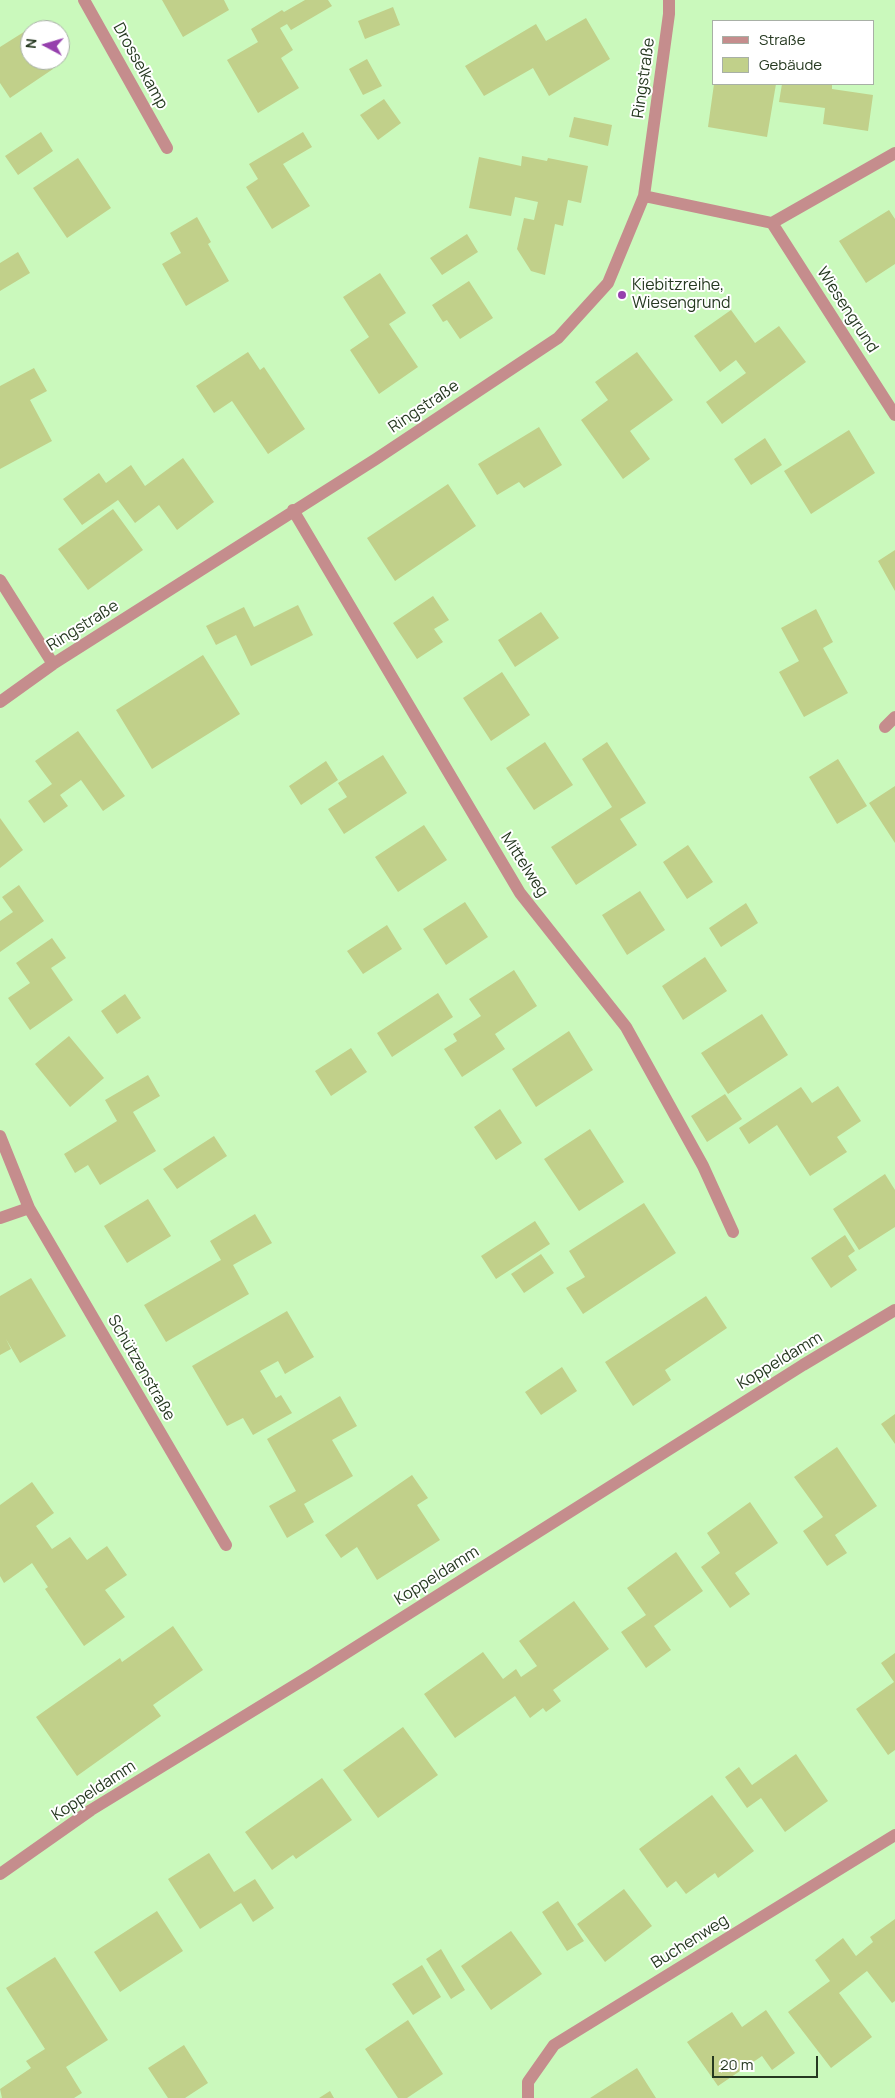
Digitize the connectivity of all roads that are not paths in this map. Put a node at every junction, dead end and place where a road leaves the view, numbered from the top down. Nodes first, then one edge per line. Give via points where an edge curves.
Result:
1 (84, 0) edge
2 (669, 0) edge
3 (167, 148) dead end
4 (895, 153) edge
5 (644, 196) junction
6 (772, 223) junction
7 (895, 415) edge
8 (293, 510) junction
9 (0, 580) edge
10 (53, 664) junction
11 (0, 702) edge
12 (895, 717) edge
13 (885, 727) dead end
14 (0, 1136) edge
15 (29, 1208) junction
16 (0, 1218) edge
17 (733, 1232) dead end
18 (895, 1310) edge
19 (226, 1545) dead end
20 (895, 1835) edge
21 (0, 1874) edge
22 (528, 2098) edge

1 - 3 street, Drosselkamp
2 - 5 street, Ringstraße via 670,14
4 - 6 street
5 - 6 street
5 - 8 street, Ringstraße via 608,283 558,338
6 - 7 street, Wiesengrund
8 - 10 street, Ringstraße
8 - 17 street, Mittelweg via 520,893 626,1027 703,1166
9 - 10 street
10 - 11 street, Ringstraße
12 - 13 street
14 - 15 street, Schützenstraße
15 - 16 street
15 - 19 street, Schützenstraße
18 - 21 street, Koppeldamm via 91,1810
20 - 22 street, Buchenweg via 554,2044 528,2082

